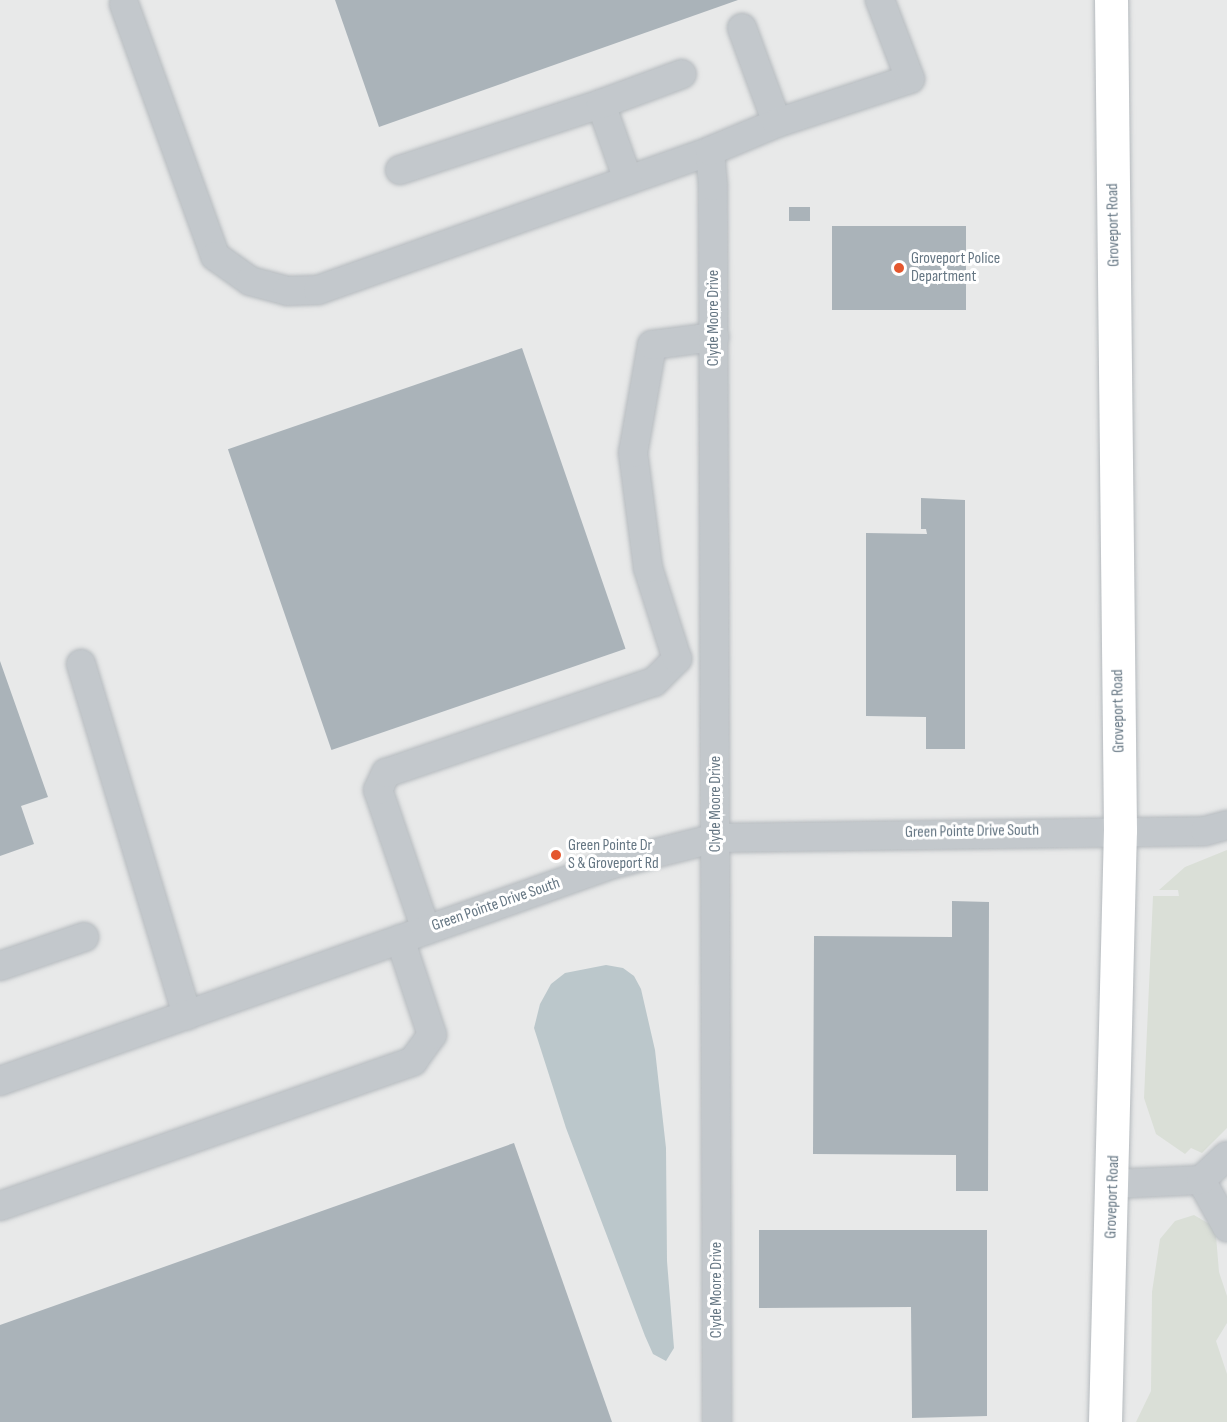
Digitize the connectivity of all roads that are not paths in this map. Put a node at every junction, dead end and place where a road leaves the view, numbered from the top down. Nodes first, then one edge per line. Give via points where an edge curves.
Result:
1 (880, 0) edge
2 (1111, 0) edge
3 (124, 4) dead end
4 (742, 28) dead end
5 (682, 75) dead end
6 (601, 104) junction
7 (777, 123) junction
8 (710, 152) junction
9 (400, 170) dead end
10 (628, 180) junction
11 (714, 337) junction
12 (677, 658) junction
13 (714, 658) junction
14 (81, 664) dead end
15 (1227, 825) edge
16 (1120, 830) junction
17 (716, 838) junction
18 (426, 930) junction
19 (84, 937) dead end
20 (400, 939) junction
21 (0, 966) edge
22 (187, 1015) junction
23 (0, 1081) edge
24 (1227, 1156) edge
25 (1201, 1180) junction
26 (1114, 1184) junction
27 (0, 1206) edge
28 (1226, 1222) edge
29 (717, 1422) edge
30 (1105, 1422) edge

1 - 7 street via 910,79
2 - 16 main road, Groveport Road
3 - 10 street via 215,255 250,280 287,291 318,290
4 - 7 street
5 - 6 street
6 - 9 street
6 - 10 street
7 - 8 street
8 - 10 street
8 - 11 street, Clyde Moore Drive
11 - 12 street via 652,345 633,453 648,568
11 - 13 street, Clyde Moore Drive
12 - 13 street
12 - 18 street via 654,682 386,773 378,790
13 - 17 street, Clyde Moore Drive
14 - 22 street
15 - 16 street, Green Pointe Drive South via 1205,831
16 - 17 street, Green Pointe Drive South
16 - 26 main road, Groveport Road
17 - 18 street, Green Pointe Drive South via 614,864
17 - 29 street, Clyde Moore Drive
18 - 20 street, Green Pointe Drive South
19 - 21 street
20 - 22 street, Green Pointe Drive South
20 - 27 street via 432,1035 413,1061
22 - 23 street, Green Pointe Drive South
24 - 25 street
25 - 26 street
25 - 28 street
26 - 30 main road, Groveport Road

